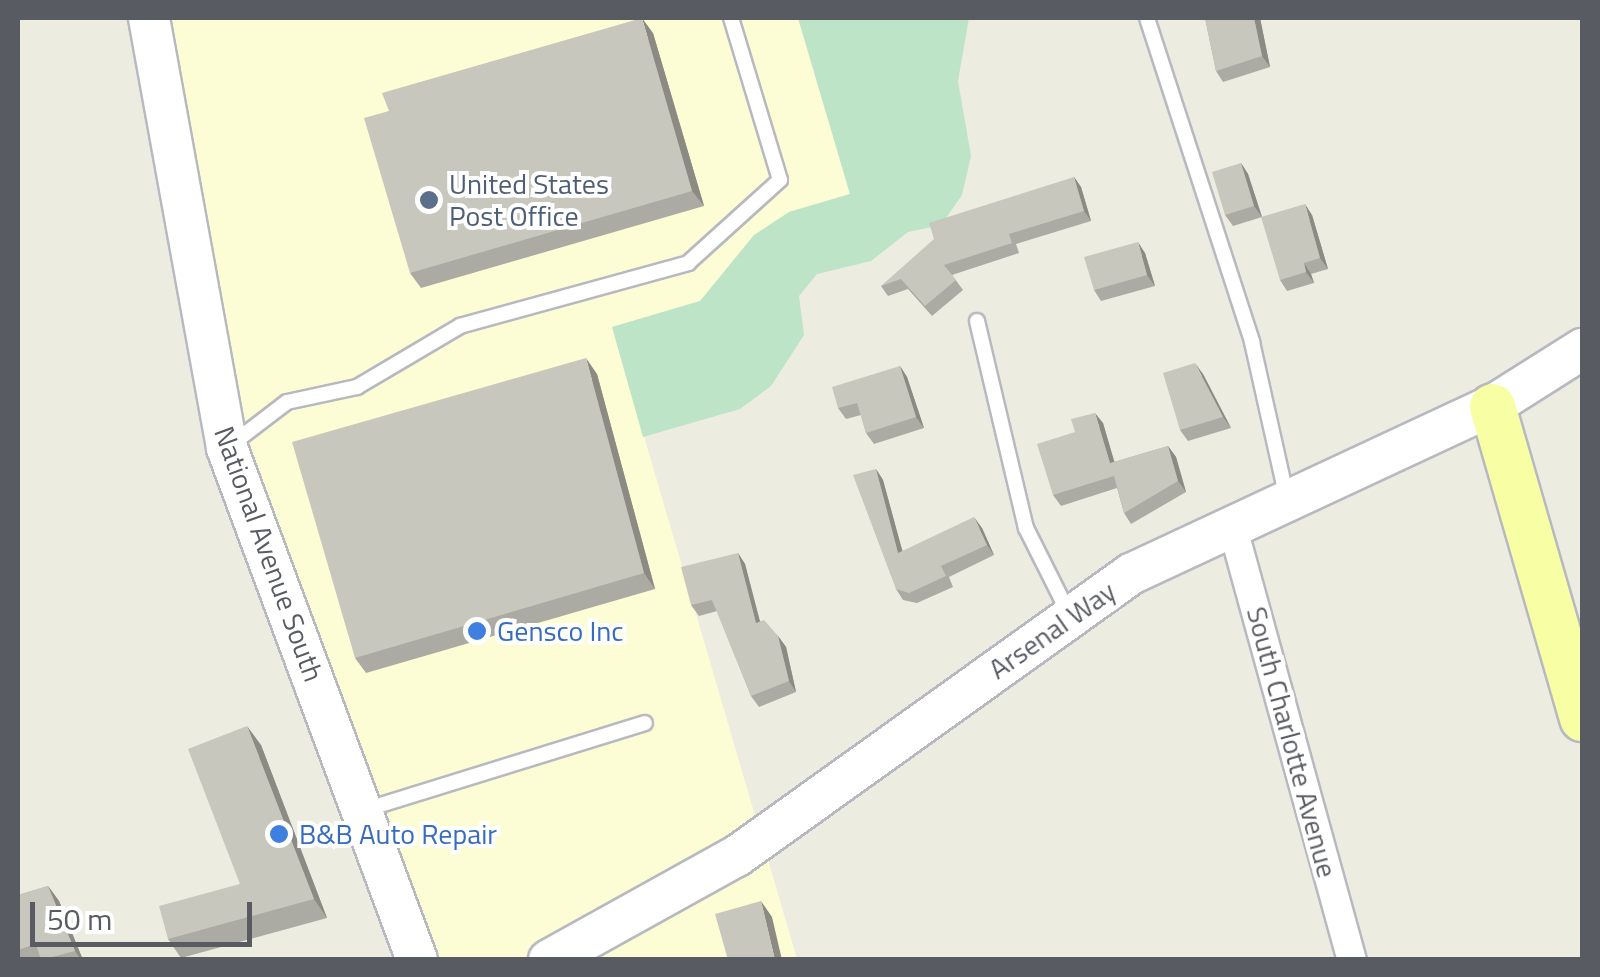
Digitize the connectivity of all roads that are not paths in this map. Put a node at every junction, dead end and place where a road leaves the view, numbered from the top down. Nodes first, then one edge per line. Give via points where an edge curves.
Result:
1 (149, 18) edge
2 (731, 18) edge
3 (1147, 18) edge
4 (976, 321) dead end
5 (1582, 349) edge
6 (1492, 406) junction
7 (227, 448) junction
8 (1287, 500) junction
9 (1232, 525) junction
10 (1070, 617) junction
11 (1582, 718) edge
12 (645, 723) dead end
13 (363, 810) junction
14 (418, 960) edge
15 (549, 960) edge
16 (1352, 960) edge

1 - 7 main road, National Avenue South
2 - 7 lane via 780,180 688,263 460,326 357,387 286,402
3 - 8 lane via 1252,342
4 - 10 lane via 1026,528
5 - 6 main road, Arsenal Way
6 - 8 main road, Arsenal Way
6 - 11 main road
7 - 13 main road, National Avenue South
8 - 9 main road, Arsenal Way
9 - 10 main road, Arsenal Way via 1131,574
9 - 16 street, South Charlotte Avenue
10 - 15 main road, Arsenal Way via 737,856
12 - 13 lane
13 - 14 main road, National Avenue South

